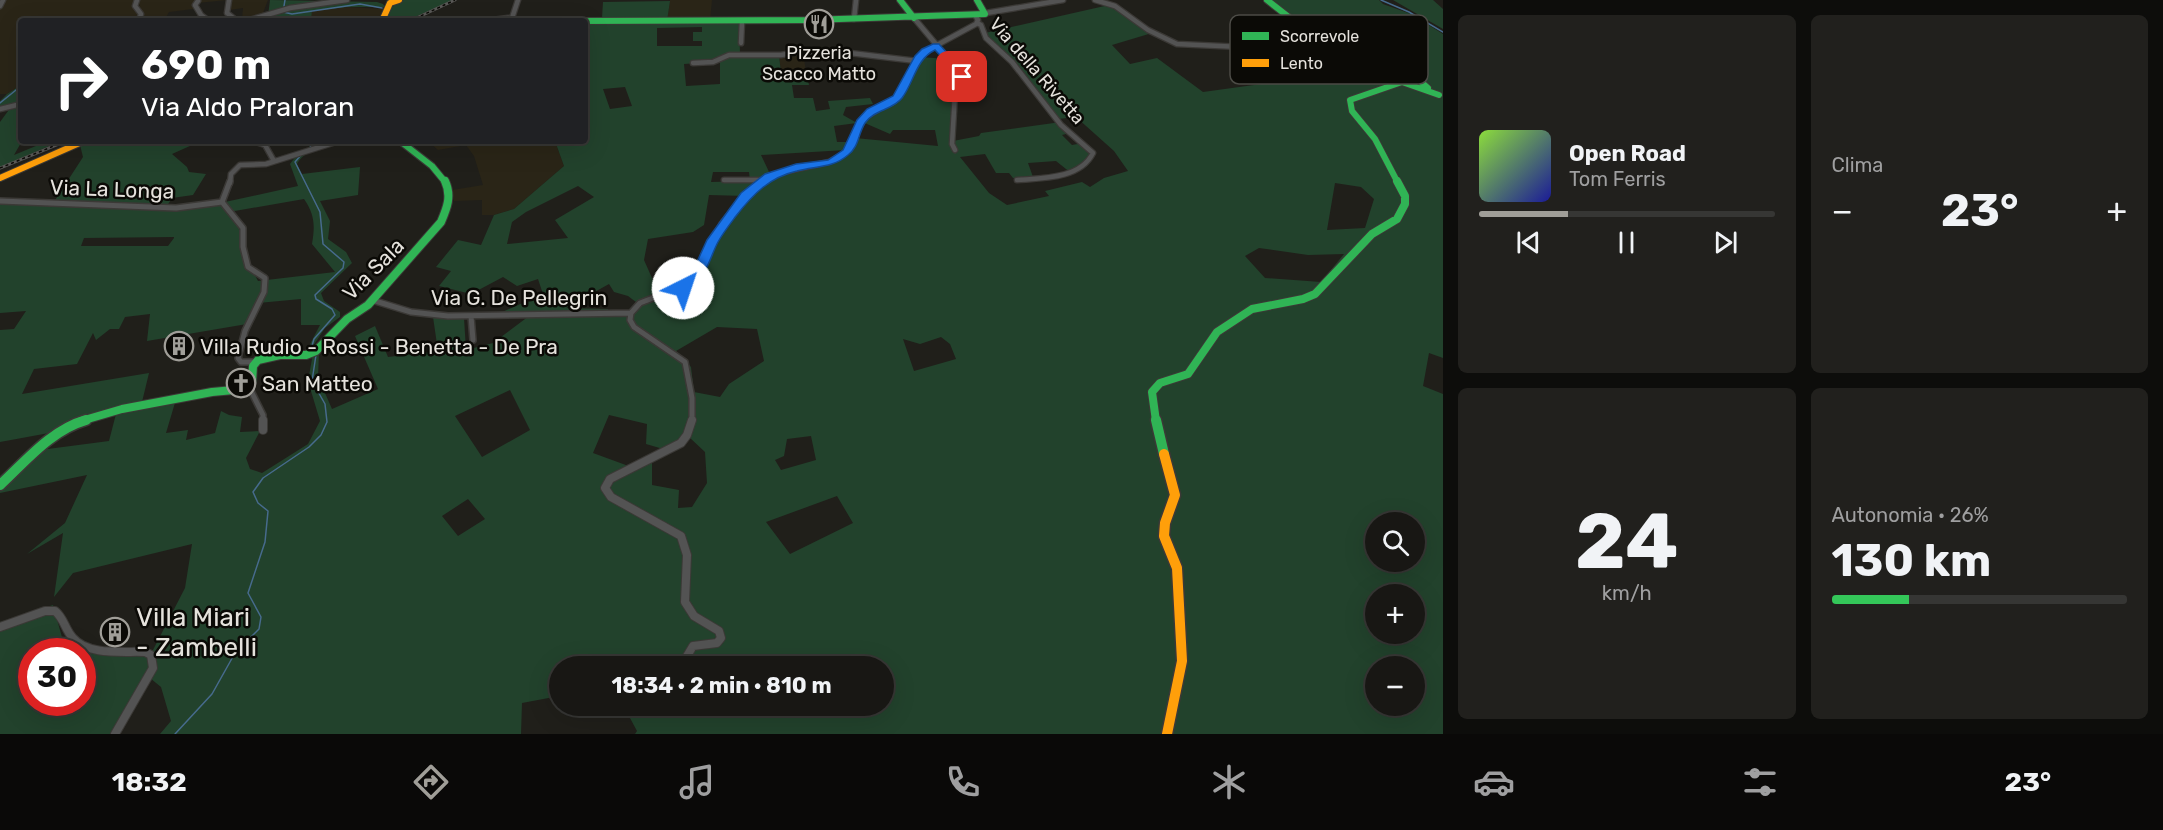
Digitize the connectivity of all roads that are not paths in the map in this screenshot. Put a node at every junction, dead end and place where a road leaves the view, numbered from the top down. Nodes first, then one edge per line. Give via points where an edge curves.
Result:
1 (3, 0) edge
2 (137, 0) edge
3 (229, 0) edge
4 (347, 0) edge
5 (518, 0) edge
6 (856, 0) edge
7 (900, 0) edge
8 (977, 0) edge
9 (1063, 0) edge
10 (1095, 0) edge
11 (1267, 0) edge
12 (198, 1) edge
13 (392, 1) edge
14 (0, 6) edge
15 (986, 13) junction
16 (1287, 15) edge
17 (140, 18) edge
18 (205, 18) edge
19 (233, 18) edge
20 (256, 18) edge
21 (384, 18) edge
22 (512, 18) edge
23 (914, 18) junction
24 (854, 19) junction
25 (976, 19) junction
26 (588, 21) edge
27 (742, 21) junction
28 (741, 43) dead end
29 (936, 46) junction
30 (1230, 46) edge
31 (917, 61) junction
32 (693, 63) dead end
33 (1394, 84) edge
34 (1415, 84) edge
35 (1425, 84) edge
36 (1441, 96) edge
37 (18, 105) edge
38 (0, 109) edge
39 (77, 144) edge
40 (262, 144) edge
41 (329, 144) edge
42 (403, 144) edge
43 (955, 150) dead end
44 (274, 161) junction
45 (0, 178) edge
46 (724, 180) dead end
47 (763, 180) junction
48 (1017, 180) dead end
49 (0, 201) edge
50 (222, 202) junction
51 (372, 300) junction
52 (631, 313) junction
53 (471, 316) junction
54 (473, 340) dead end
55 (256, 362) junction
56 (249, 387) junction
57 (263, 430) dead end
58 (0, 485) edge
59 (0, 627) edge
60 (687, 656) edge
61 (115, 734) edge
62 (1167, 734) edge

1 - 14 street
2 - 17 street
3 - 19 street via 227,13
4 - 20 street via 290,8
5 - 22 street
6 - 24 street
7 - 23 street
8 - 15 street
9 - 15 street
10 - 30 street via 1115,6 1148,30 1177,44
11 - 16 street
12 - 18 street via 195,5
13 - 21 street
15 - 25 street
23 - 24 street
23 - 25 street
23 - 29 street
24 - 27 street
25 - 29 street
25 - 48 street, Via della Rivetta via 986,38 1012,62 1061,124 1093,153 1087,164 1069,172
26 - 27 street
27 - 28 street
29 - 31 street
29 - 43 street via 962,76 955,93
31 - 32 street via 798,52 729,55 713,62
31 - 47 street via 897,98 860,122 846,152 831,162 796,168
33 - 62 street via 1350,100 1352,111 1375,139 1405,196 1406,204 1397,219 1372,234 1315,294 1251,309 1217,332 1188,374 1160,383 1152,392 1175,495 1164,536 1177,568 1182,661
34 - 36 street
35 - 36 street
37 - 38 street
39 - 45 street
40 - 44 street
41 - 44 street
42 - 51 street, Via Sala via 445,180 451,201 441,222
44 - 50 street via 239,165 232,172
46 - 47 street
47 - 52 street via 724,222 692,283 640,303
49 - 50 street, Via La Longa via 176,208
50 - 55 street via 243,228 248,267 266,282 238,358 241,362
51 - 53 street, Via G. De Pellegrin via 414,313
51 - 55 street, Via Sala via 314,352 263,357
52 - 53 street, Via G. De Pellegrin
52 - 60 street via 634,327 687,365 692,423 681,443 610,479 605,490 675,530 685,545 685,602 694,616 718,631 722,639 693,646
53 - 54 street
55 - 56 street
56 - 57 street via 263,415
56 - 58 street via 122,409 69,425
59 - 61 street via 55,611 70,636 80,644 151,655 153,668

